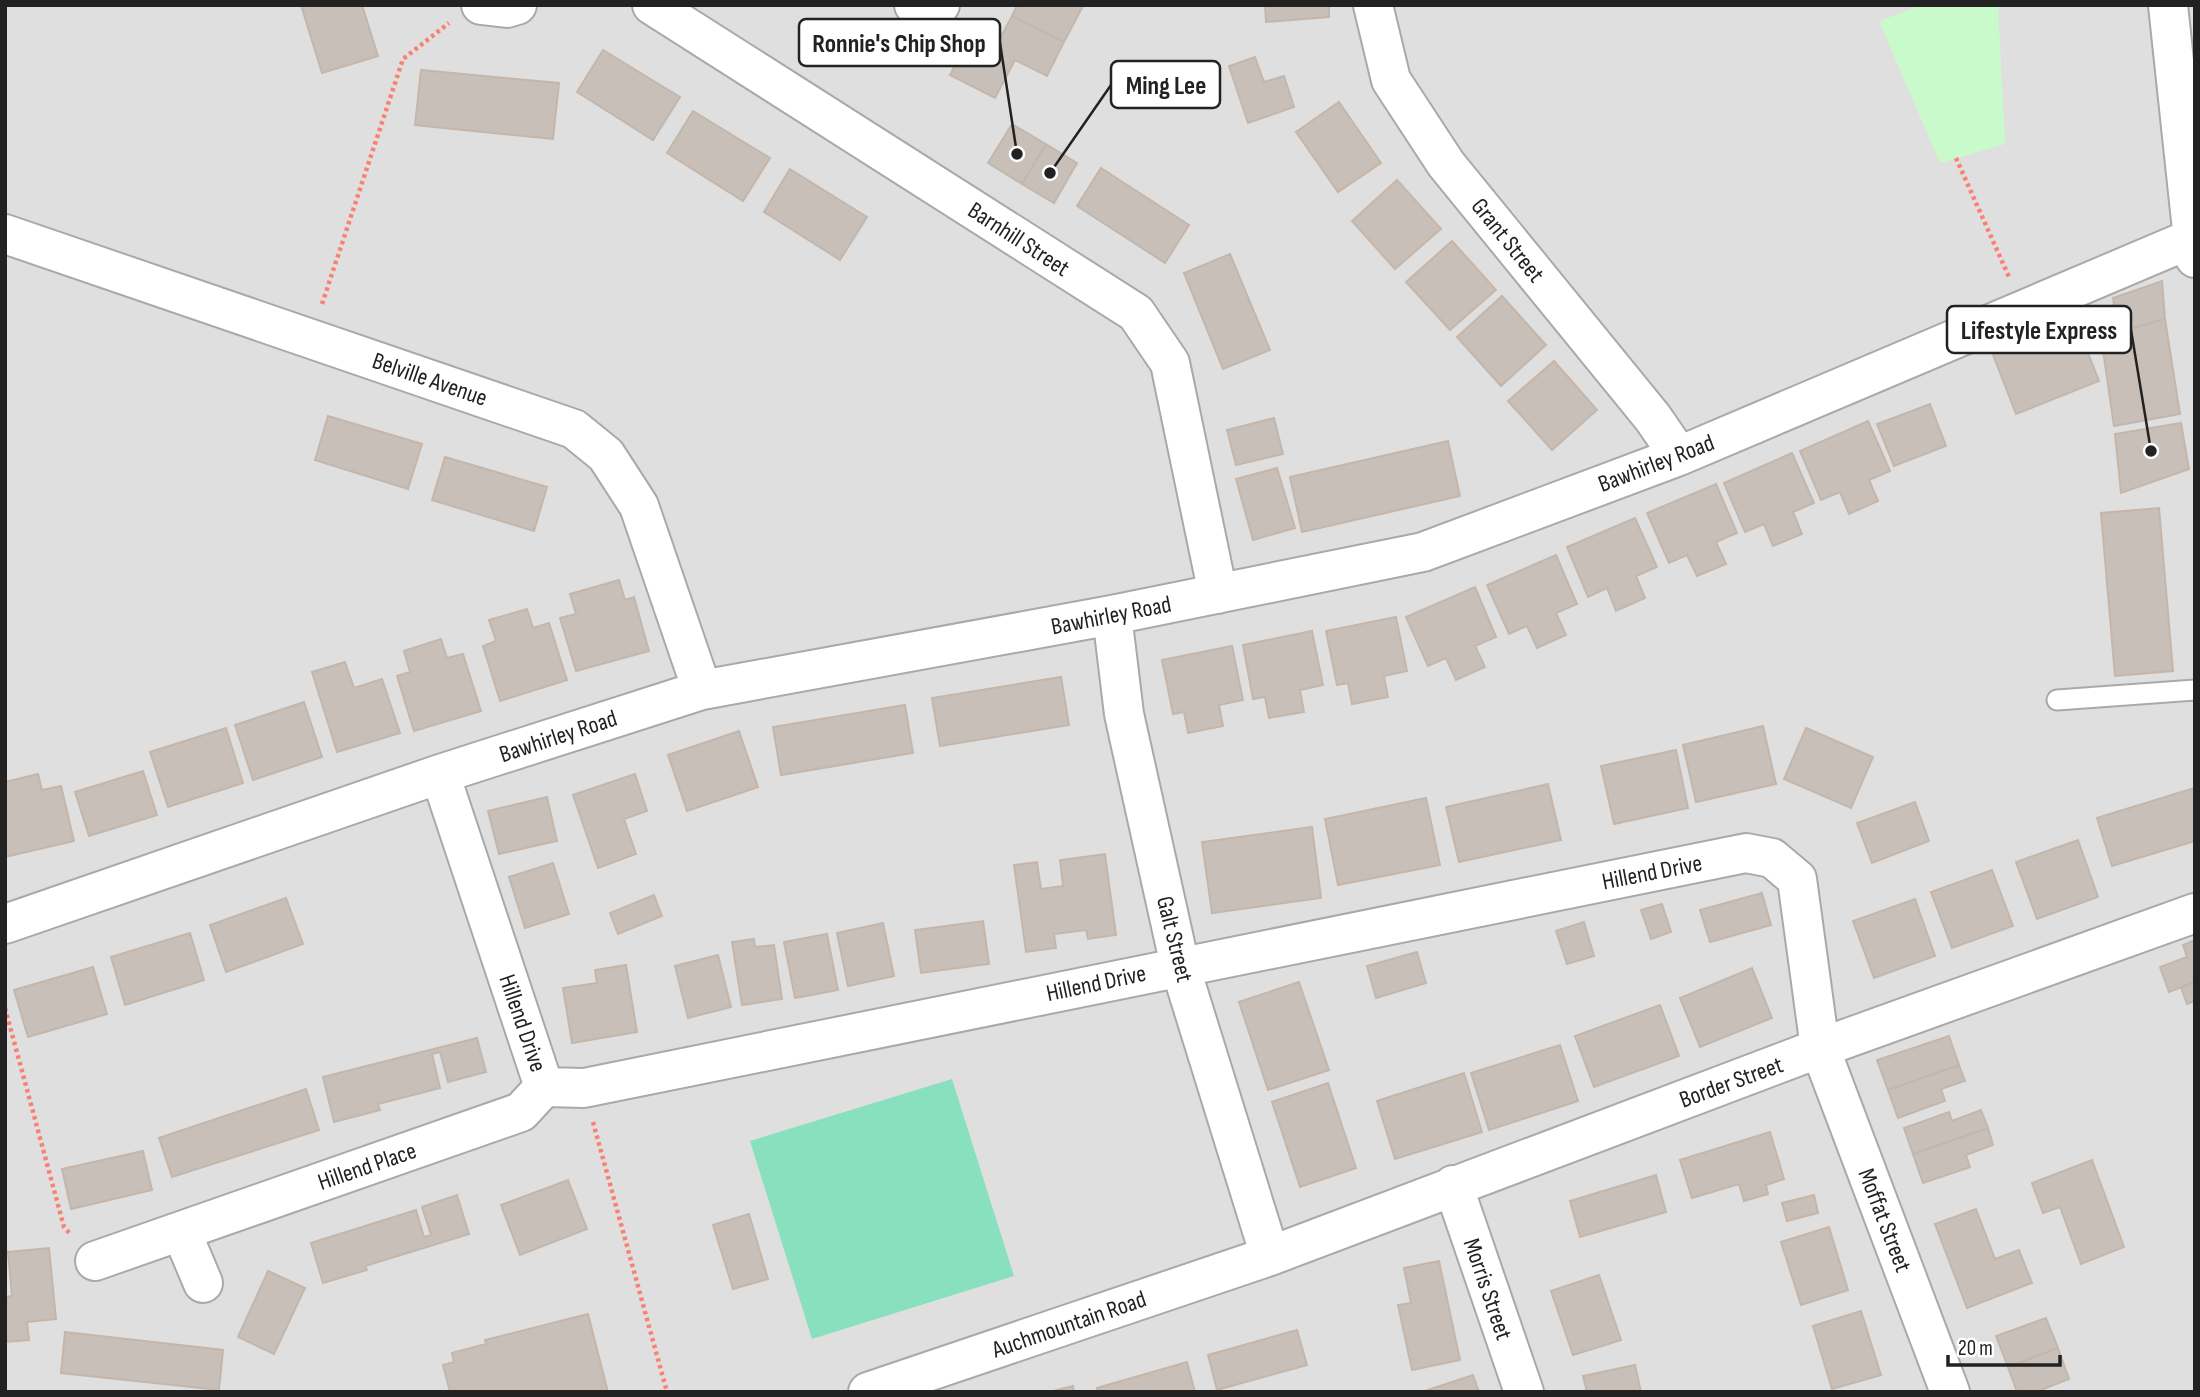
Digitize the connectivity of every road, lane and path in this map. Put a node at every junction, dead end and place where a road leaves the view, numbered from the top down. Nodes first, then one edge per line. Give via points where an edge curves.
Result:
1 (517, 5) edge
2 (652, 5) edge
3 (914, 5) edge
4 (940, 5) edge
5 (1373, 5) edge
6 (2168, 5) edge
7 (466, 13) edge
8 (1956, 158) dead end
9 (5, 234) edge
10 (2194, 245) edge
11 (2023, 310) junction
12 (311, 339) junction
13 (1679, 456) junction
14 (1218, 594) junction
15 (1112, 615) junction
16 (702, 690) junction
17 (2195, 690) edge
18 (2057, 700) dead end
19 (440, 774) junction
20 (2195, 914) edge
21 (5, 923) edge
22 (1180, 966) junction
23 (5, 1008) edge
24 (1821, 1048) junction
25 (544, 1087) junction
26 (584, 1088) junction
27 (1452, 1185) junction
28 (181, 1231) junction
29 (1270, 1256) junction
30 (95, 1261) joint
31 (203, 1283) dead end
32 (667, 1392) edge
33 (868, 1392) edge
34 (1524, 1392) edge
35 (1950, 1392) edge

1 - 7 street
2 - 14 street, Barnhill Street via 1136,313 1170,363
3 - 4 street via 932,9
5 - 13 street, Grant Street via 1391,80 1446,164
6 - 10 street
7 - 12 path via 403,59
8 - 11 path
9 - 12 street, Belville Avenue
10 - 11 street, Bawhirley Road
11 - 13 street, Bawhirley Road
12 - 16 street, Belville Avenue via 574,429 606,455 639,506
13 - 14 street, Bawhirley Road via 1423,552
14 - 15 street, Bawhirley Road
15 - 16 street, Bawhirley Road
15 - 22 street, Galt Street via 1124,714
16 - 19 street, Bawhirley Road
17 - 18 lane
19 - 21 street, Bawhirley Road
19 - 25 street, Hillend Drive
20 - 24 street, Border Street
22 - 24 street, Hillend Drive via 1746,853 1772,858 1797,879
22 - 26 street, Hillend Drive
22 - 29 street, Galt Street
23 - 30 path via 64,1227
24 - 27 street, Border Street
24 - 35 street, Moffat Street
25 - 26 street, Hillend Drive
25 - 28 street, Hillend Place via 521,1112
26 - 32 path
27 - 29 street, Border Street
27 - 34 street, Morris Street
28 - 30 street, Hillend Place
28 - 31 street
29 - 33 street, Auchmountain Road

